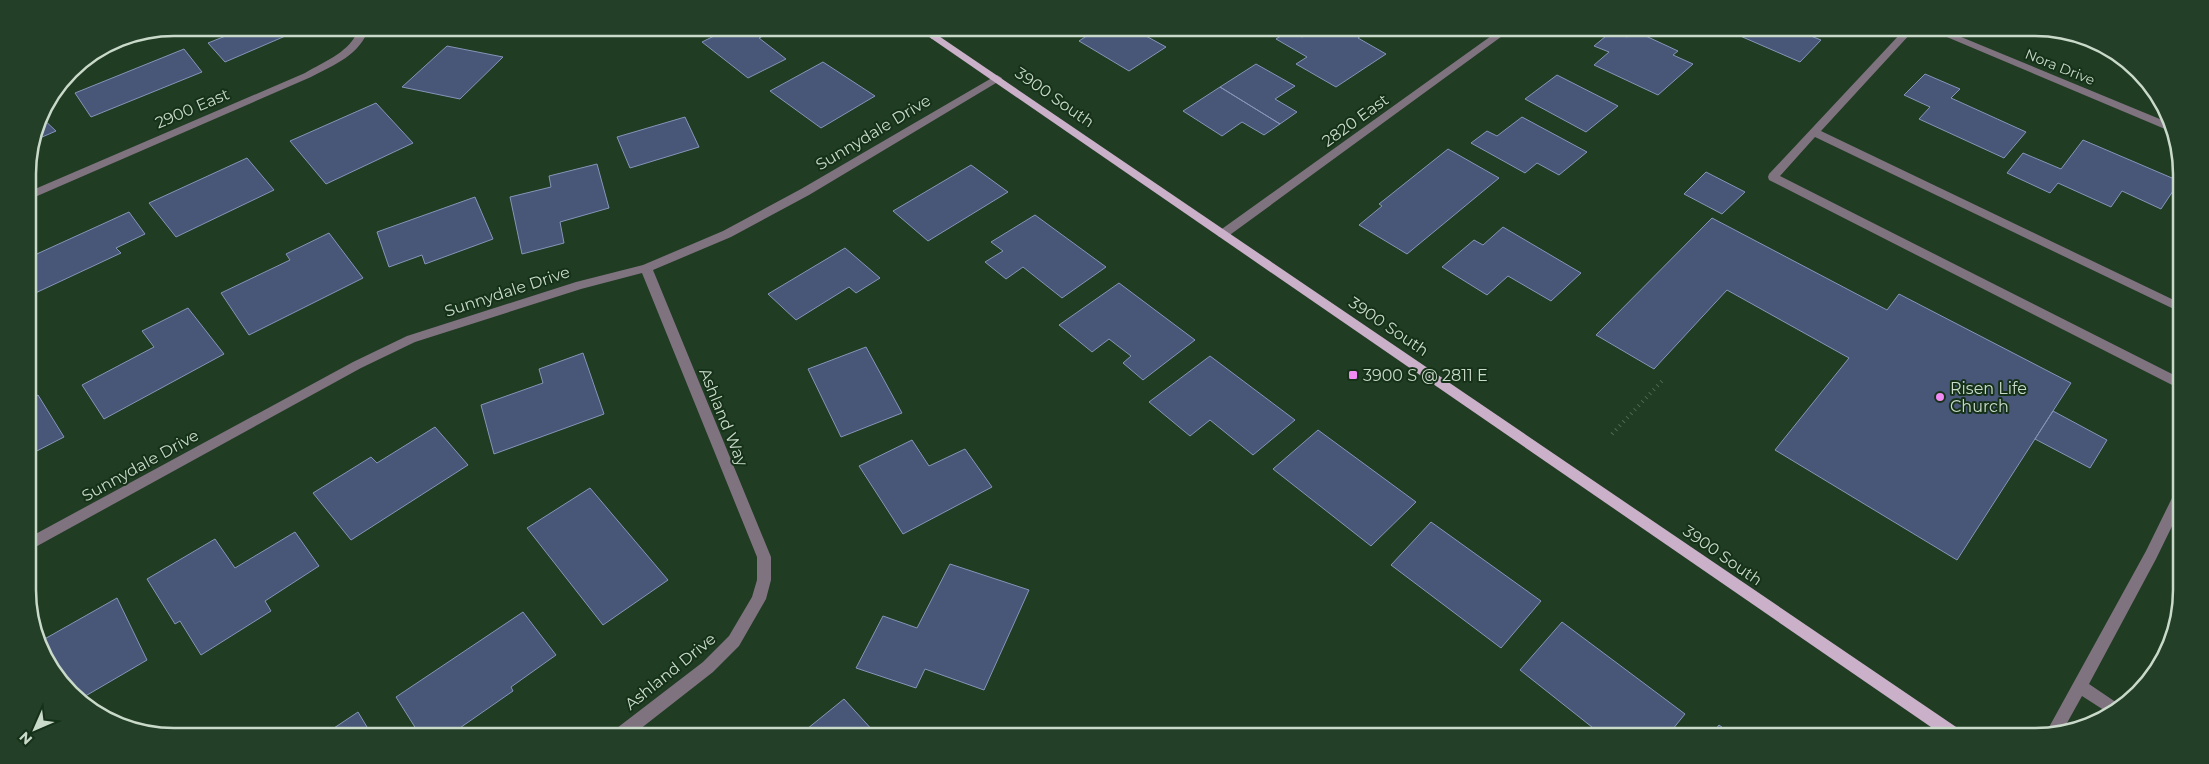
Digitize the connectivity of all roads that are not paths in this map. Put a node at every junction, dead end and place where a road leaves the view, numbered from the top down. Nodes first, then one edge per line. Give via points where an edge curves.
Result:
1 (1497, 36) edge
2 (1903, 36) edge
3 (1950, 36) edge
4 (359, 37) edge
5 (935, 37) edge
6 (997, 78) junction
7 (2163, 124) edge
8 (1814, 132) junction
9 (37, 192) edge
10 (1223, 234) junction
11 (646, 268) junction
12 (2173, 305) edge
13 (2173, 380) edge
14 (2173, 510) edge
15 (36, 541) edge
16 (764, 580) joint
17 (2079, 686) junction
18 (2110, 705) edge
19 (2057, 726) edge
20 (1944, 727) edge
21 (629, 728) edge

1 - 10 street, 2820 East
2 - 8 street
3 - 7 street, Nora Drive
4 - 9 street, 2900 East via 341,57 308,75
5 - 6 main road, 3900 South
6 - 10 main road, 3900 South
6 - 11 street, Sunnydale Drive via 805,192 727,234
8 - 12 street
8 - 13 street via 1773,177
10 - 20 main road, 3900 South
11 - 15 street, Sunnydale Drive via 580,285 411,339 357,365
11 - 16 street, Ashland Way via 764,557
14 - 17 street
16 - 21 street, Ashland Drive via 759,599 734,641 708,667
17 - 18 street
17 - 19 street

